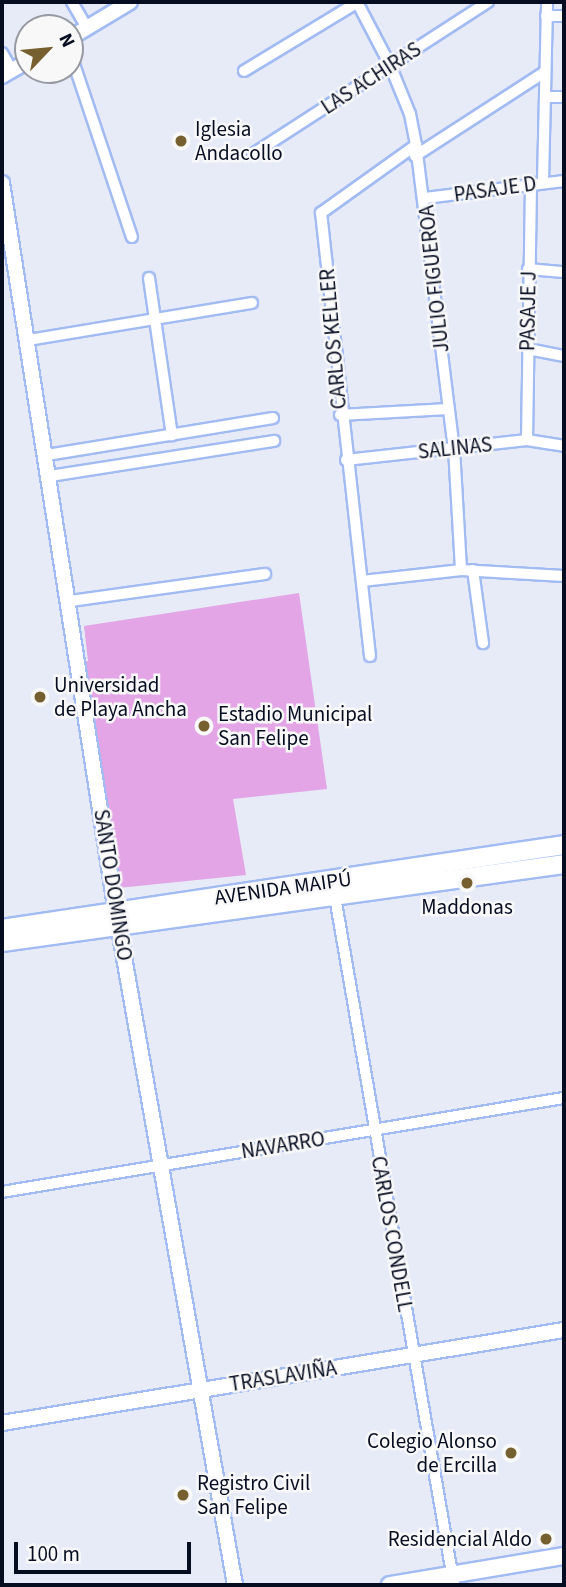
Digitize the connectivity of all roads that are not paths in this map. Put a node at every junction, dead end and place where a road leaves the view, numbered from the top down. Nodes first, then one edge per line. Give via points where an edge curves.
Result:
1 (72, 2) edge
2 (130, 2) edge
3 (358, 2) edge
4 (488, 2) edge
5 (547, 2) edge
6 (546, 16) junction
7 (564, 16) edge
8 (88, 28) junction
9 (84, 30) edge
10 (2, 53) edge
11 (390, 65) junction
12 (244, 71) dead end
13 (545, 72) junction
14 (7, 73) edge
15 (81, 84) edge
16 (545, 97) junction
17 (564, 97) edge
18 (415, 151) junction
19 (253, 154) dead end
20 (564, 181) edge
21 (531, 182) junction
22 (543, 182) junction
23 (2, 183) edge
24 (425, 198) junction
25 (132, 237) dead end
26 (528, 269) junction
27 (564, 272) edge
28 (149, 278) dead end
29 (252, 303) dead end
30 (156, 320) junction
31 (28, 340) junction
32 (528, 349) junction
33 (564, 356) edge
34 (448, 409) junction
35 (340, 415) junction
36 (273, 418) dead end
37 (172, 435) junction
38 (527, 440) junction
39 (274, 441) dead end
40 (564, 446) edge
41 (454, 448) junction
42 (47, 455) junction
43 (346, 460) junction
44 (50, 476) junction
45 (461, 570) junction
46 (473, 570) junction
47 (265, 574) dead end
48 (564, 576) edge
49 (362, 581) junction
50 (70, 601) junction
51 (483, 643) dead end
52 (369, 656) dead end
53 (564, 845) edge
54 (564, 863) edge
55 (334, 888) junction
56 (117, 919) junction
57 (2, 929) edge
58 (2, 942) edge
59 (564, 1098) edge
60 (374, 1130) junction
61 (161, 1165) junction
62 (2, 1192) edge
63 (564, 1330) edge
64 (414, 1355) junction
65 (200, 1389) junction
66 (2, 1423) edge
67 (564, 1556) edge
68 (453, 1580) edge
69 (234, 1585) edge
70 (390, 1585) edge

1 - 8 street
2 - 8 street
3 - 11 street, JULIO FIGUEROA
3 - 12 street
4 - 11 street, LAS ACHIRAS
5 - 6 street
6 - 7 street
6 - 13 street
8 - 9 street
10 - 14 street
11 - 18 street, JULIO FIGUEROA via 410,114
11 - 19 street, LAS ACHIRAS
13 - 16 street
13 - 18 street, CARLOS KELLER
15 - 25 street
16 - 17 street
16 - 22 street
18 - 24 street, JULIO FIGUEROA
18 - 35 street, CARLOS KELLER via 321,213
20 - 22 street, PASAJE D
21 - 22 street, PASAJE D
21 - 24 street, PASAJE D
21 - 26 street, PASAJE J
23 - 31 street, SANTO DOMINGO
24 - 34 street, JULIO FIGUEROA
26 - 27 street
26 - 32 street, PASAJE J
28 - 30 street
29 - 30 street
30 - 31 street
30 - 37 street
31 - 42 street, SANTO DOMINGO
32 - 33 street
32 - 38 street, PASAJE J
34 - 35 street, SALINAS
34 - 41 street, JULIO FIGUEROA
35 - 43 street, CARLOS KELLER
36 - 37 street
37 - 42 street
38 - 40 street, SALINAS
38 - 41 street, SALINAS
39 - 44 street
41 - 43 street, SALINAS
41 - 45 street, JULIO FIGUEROA
42 - 44 street, SANTO DOMINGO
43 - 49 street, CARLOS KELLER
44 - 50 street, SANTO DOMINGO
45 - 46 street
45 - 49 street
46 - 48 street
46 - 51 street
47 - 50 street
49 - 52 street, CARLOS KELLER
50 - 56 street, SANTO DOMINGO
53 - 55 main road, AVENIDA MAIPÚ
54 - 55 main road, AVENIDA MAIPÚ
55 - 56 main road, AVENIDA MAIPÚ
55 - 60 street, CARLOS CONDELL
56 - 57 main road, AVENIDA MAIPÚ
56 - 58 main road, AVENIDA MAIPÚ
56 - 61 street, SANTO DOMINGO
59 - 60 street, NAVARRO
60 - 61 street, NAVARRO
60 - 64 street, CARLOS CONDELL
61 - 62 street, NAVARRO
61 - 65 street, SANTO DOMINGO
63 - 64 street, TRASLAVIÑA
64 - 65 street, TRASLAVIÑA
64 - 68 street, CARLOS CONDELL
65 - 66 street, TRASLAVIÑA
65 - 69 street, SANTO DOMINGO
67 - 68 main road
68 - 70 main road

